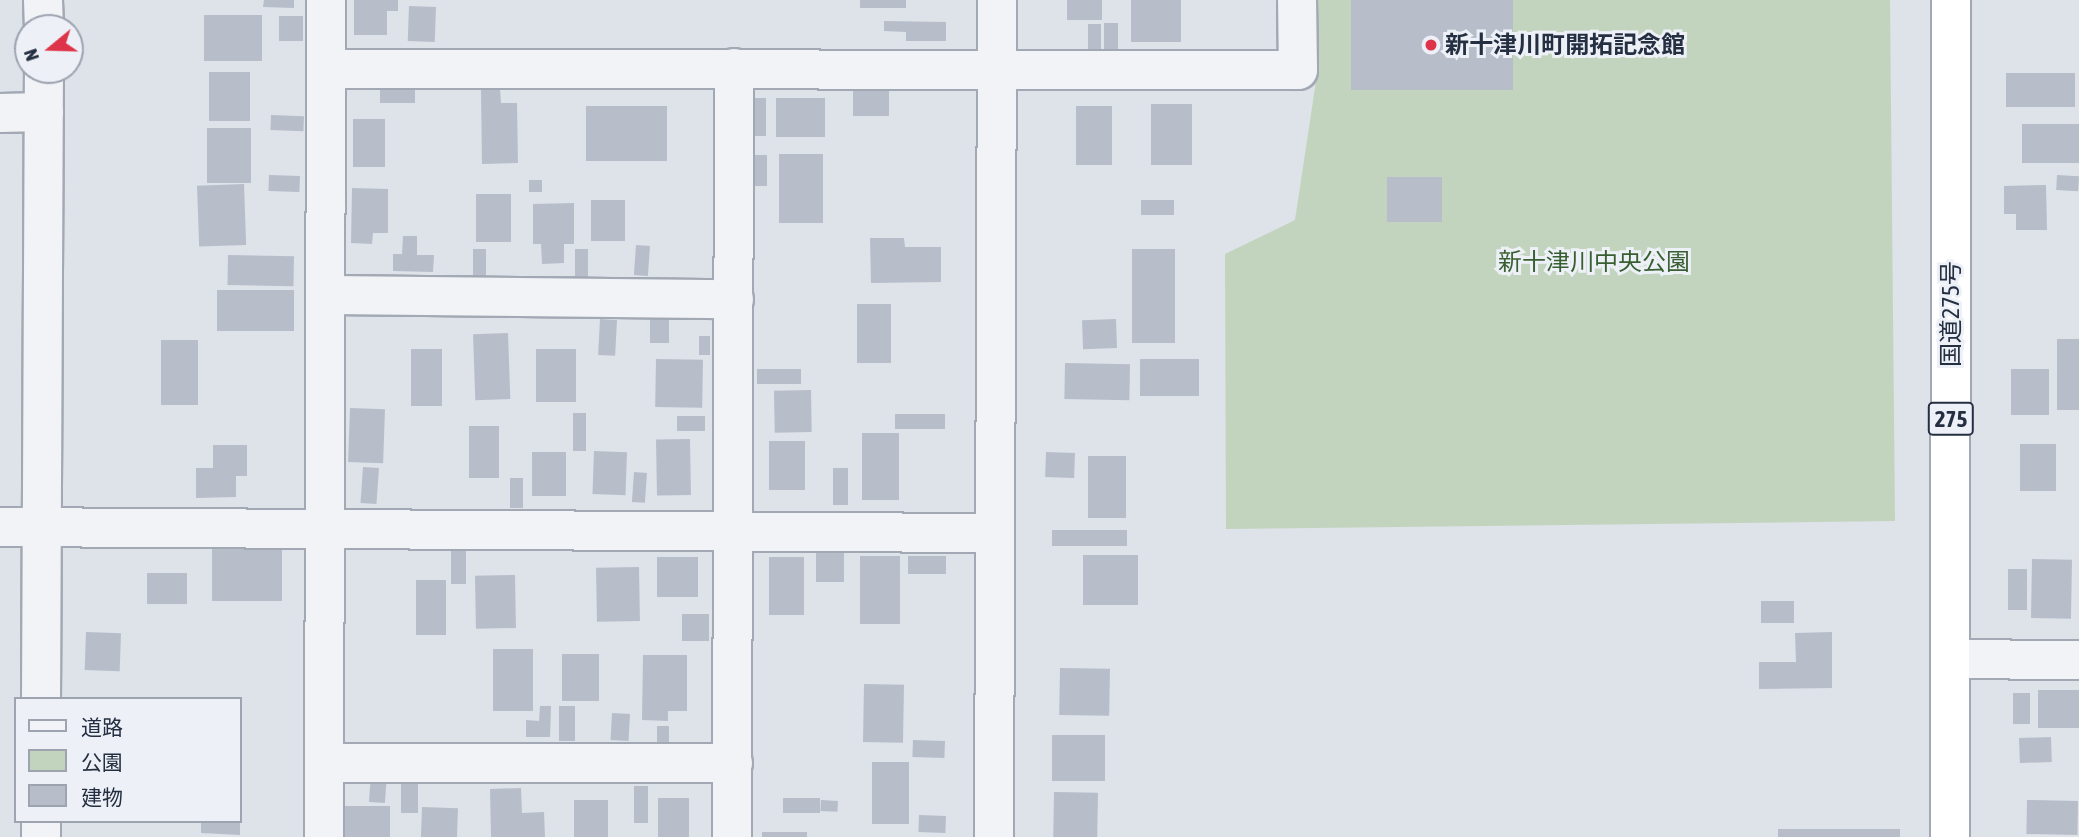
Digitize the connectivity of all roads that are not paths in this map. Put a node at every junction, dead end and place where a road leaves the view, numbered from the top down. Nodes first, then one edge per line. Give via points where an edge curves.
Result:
1 (326, 0) edge
2 (997, 0) edge
3 (1297, 0) edge
4 (1951, 0) edge
5 (734, 68) junction
6 (998, 68) junction
7 (327, 69) junction
8 (44, 84) edge
9 (0, 113) edge
10 (44, 113) junction
11 (327, 295) junction
12 (734, 299) junction
13 (0, 527) edge
14 (41, 527) junction
15 (326, 528) junction
16 (733, 532) junction
17 (992, 533) junction
18 (1952, 659) junction
19 (2079, 660) edge
20 (41, 697) edge
21 (733, 762) junction
22 (324, 763) junction
23 (324, 837) edge
24 (732, 837) edge
25 (994, 837) edge
26 (1950, 837) edge

1 - 7 street
2 - 6 street
3 - 6 street via 1298,70
4 - 18 highway, 国道275号 / 275
5 - 6 street
5 - 7 street
5 - 12 street
6 - 17 street
7 - 11 street
8 - 10 street
9 - 10 street
10 - 14 street
11 - 12 street
11 - 15 street
12 - 16 street
13 - 14 street
14 - 15 street
14 - 20 street
15 - 16 street
15 - 22 street
16 - 17 street
16 - 21 street
17 - 25 street
18 - 19 street
18 - 26 highway, 国道275号 / 275
21 - 22 street
21 - 24 street
22 - 23 street

